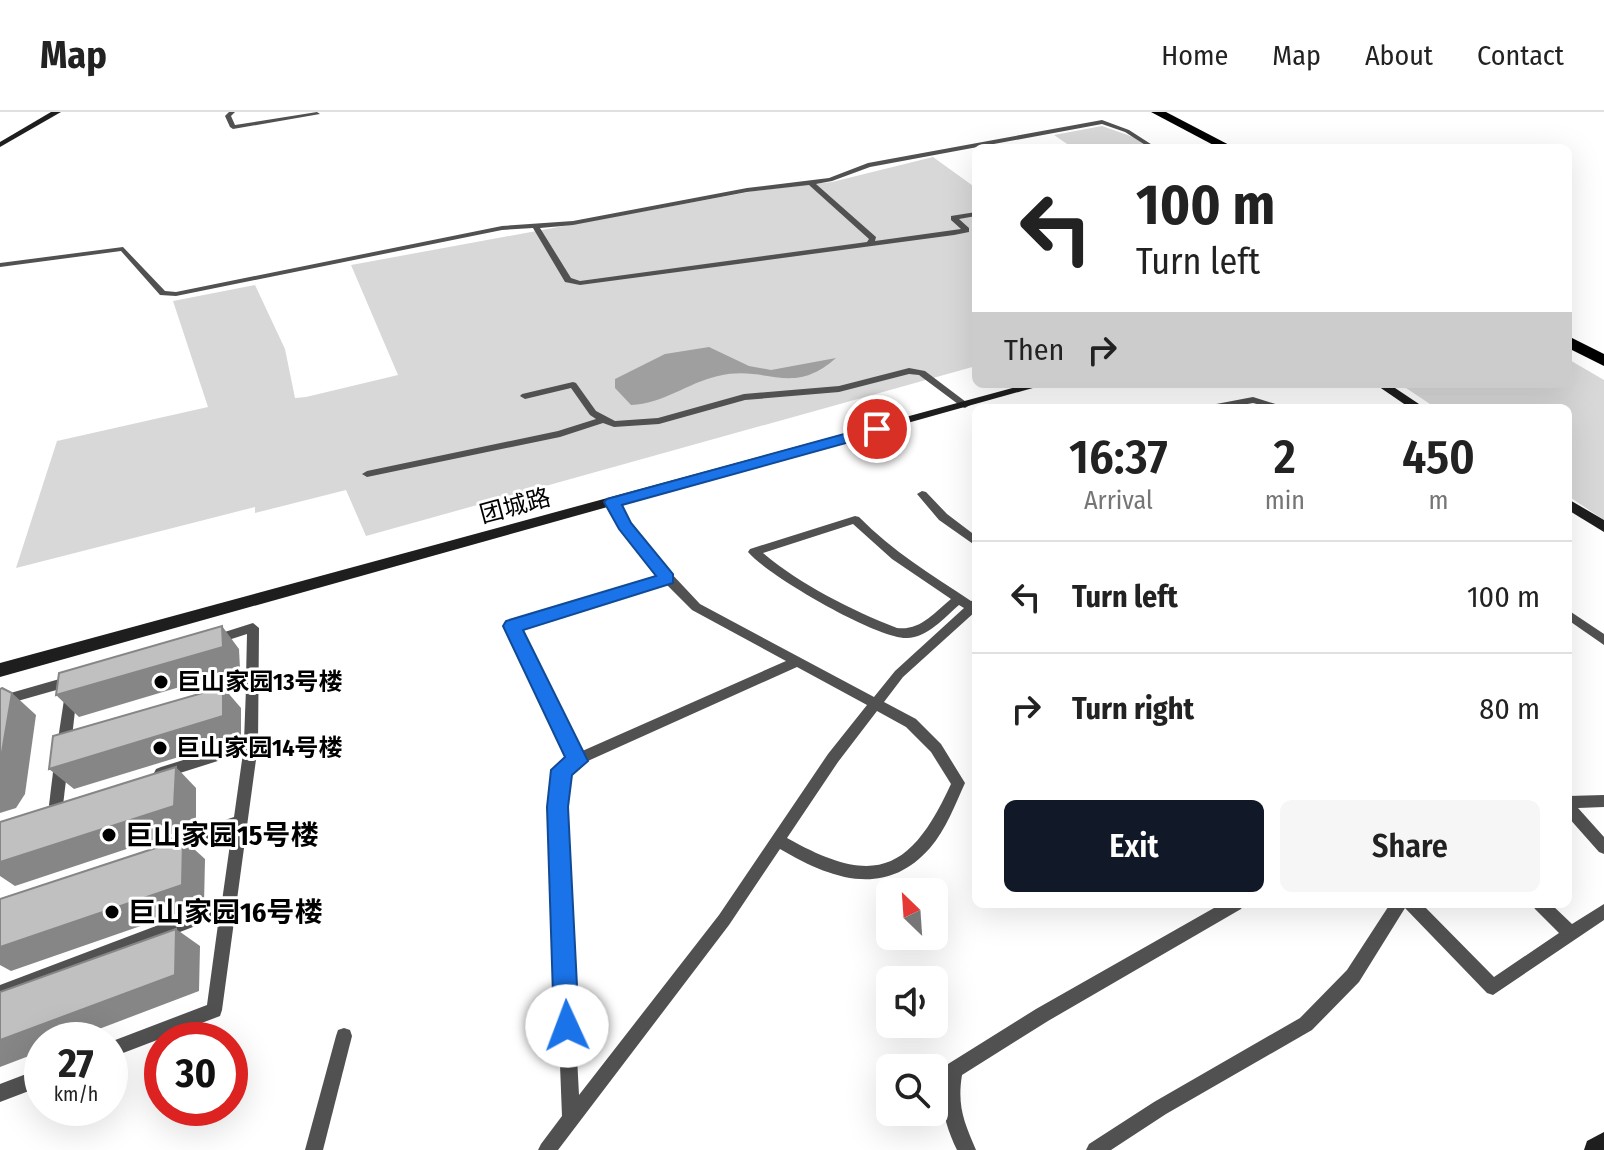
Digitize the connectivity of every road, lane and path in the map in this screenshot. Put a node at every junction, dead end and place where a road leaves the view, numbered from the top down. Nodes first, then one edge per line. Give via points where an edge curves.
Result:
1 (48, 112) edge
2 (57, 112) edge
3 (232, 112) edge
4 (1136, 112) edge
5 (1157, 112) edge
6 (316, 113) edge
7 (323, 122) dead end
8 (0, 143) edge
9 (982, 144) edge
10 (1148, 144) edge
11 (1199, 144) edge
12 (1221, 144) edge
13 (972, 146) edge
14 (810, 182) junction
15 (972, 215) edge
16 (535, 226) junction
17 (870, 244) junction
18 (0, 265) edge
19 (1572, 328) edge
20 (1572, 343) edge
21 (1604, 345) edge
22 (1604, 361) edge
23 (1027, 388) edge
24 (1387, 388) edge
25 (525, 396) dead end
26 (1232, 404) edge
27 (1268, 404) edge
28 (1413, 404) edge
29 (965, 405) junction
30 (603, 420) junction
31 (367, 474) dead end
32 (922, 494) dead end
33 (612, 502) junction
34 (1572, 507) edge
35 (1604, 527) edge
36 (972, 539) edge
37 (667, 578) junction
38 (969, 603) edge
39 (1572, 617) edge
40 (1604, 640) edge
41 (208, 641) edge
42 (797, 662) junction
43 (0, 670) edge
44 (88, 676) edge
45 (73, 680) junction
46 (253, 681) junction
47 (196, 697) edge
48 (0, 701) edge
49 (876, 703) junction
50 (80, 730) edge
51 (66, 734) junction
52 (251, 745) junction
53 (577, 761) junction
54 (146, 777) edge
55 (1604, 801) edge
56 (56, 805) edge
57 (1572, 805) edge
58 (1572, 810) edge
59 (240, 821) junction
60 (778, 840) junction
61 (1604, 847) edge
62 (151, 852) edge
63 (228, 906) junction
64 (1229, 908) edge
65 (1396, 908) edge
66 (1415, 908) edge
67 (1544, 908) edge
68 (1604, 911) edge
69 (1571, 934) junction
70 (0, 993) edge
71 (344, 1036) dead end
72 (128, 1043) edge
73 (24, 1084) edge
74 (0, 1093) edge
75 (571, 1119) junction
76 (1604, 1144) edge
77 (314, 1150) edge
78 (547, 1150) edge
79 (967, 1150) edge
80 (1095, 1150) edge
81 (1596, 1150) edge

1 - 8 street
2 - 8 street
3 - 6 street via 228,116 233,127
4 - 11 highway
5 - 12 highway
6 - 7 street
9 - 10 street via 1102,122
13 - 14 street
14 - 16 street
14 - 17 street via 873,239
15 - 17 street via 954,218 966,230
16 - 17 street via 568,280 580,283
16 - 18 street via 502,228 176,294 163,293 123,249
19 - 21 highway
20 - 22 highway
23 - 29 street, 团城路
24 - 28 street
25 - 30 street via 573,385
26 - 27 street
29 - 30 street via 922,373 909,371 839,389 744,397 659,421
29 - 33 street, 团城路
30 - 31 street via 560,434
32 - 36 street
33 - 37 street
33 - 43 street, 团城路
34 - 35 street
37 - 42 street via 696,607
37 - 53 street via 512,626
38 - 38 street via 888,552 855,520 754,552 782,575 895,633 918,631
38 - 49 street
39 - 40 street
41 - 46 street via 253,628
42 - 49 street
42 - 53 street
44 - 45 street
45 - 48 street
45 - 51 street
46 - 47 street
46 - 52 street
49 - 60 street
49 - 60 street via 911,723 936,748 958,783 945,816 902,867 866,874 829,868
50 - 51 street
51 - 56 street
52 - 54 street
52 - 59 street
53 - 75 street via 562,770 557,807
55 - 57 street
58 - 61 street
59 - 62 street
59 - 63 street
60 - 75 street via 724,920
63 - 70 street
63 - 72 street via 214,1010
64 - 79 street via 954,1070 949,1097
65 - 80 street via 1353,976 1306,1024
66 - 69 street via 1493,987
67 - 69 street
68 - 69 street
71 - 77 street
73 - 74 street
75 - 78 street
76 - 81 street

